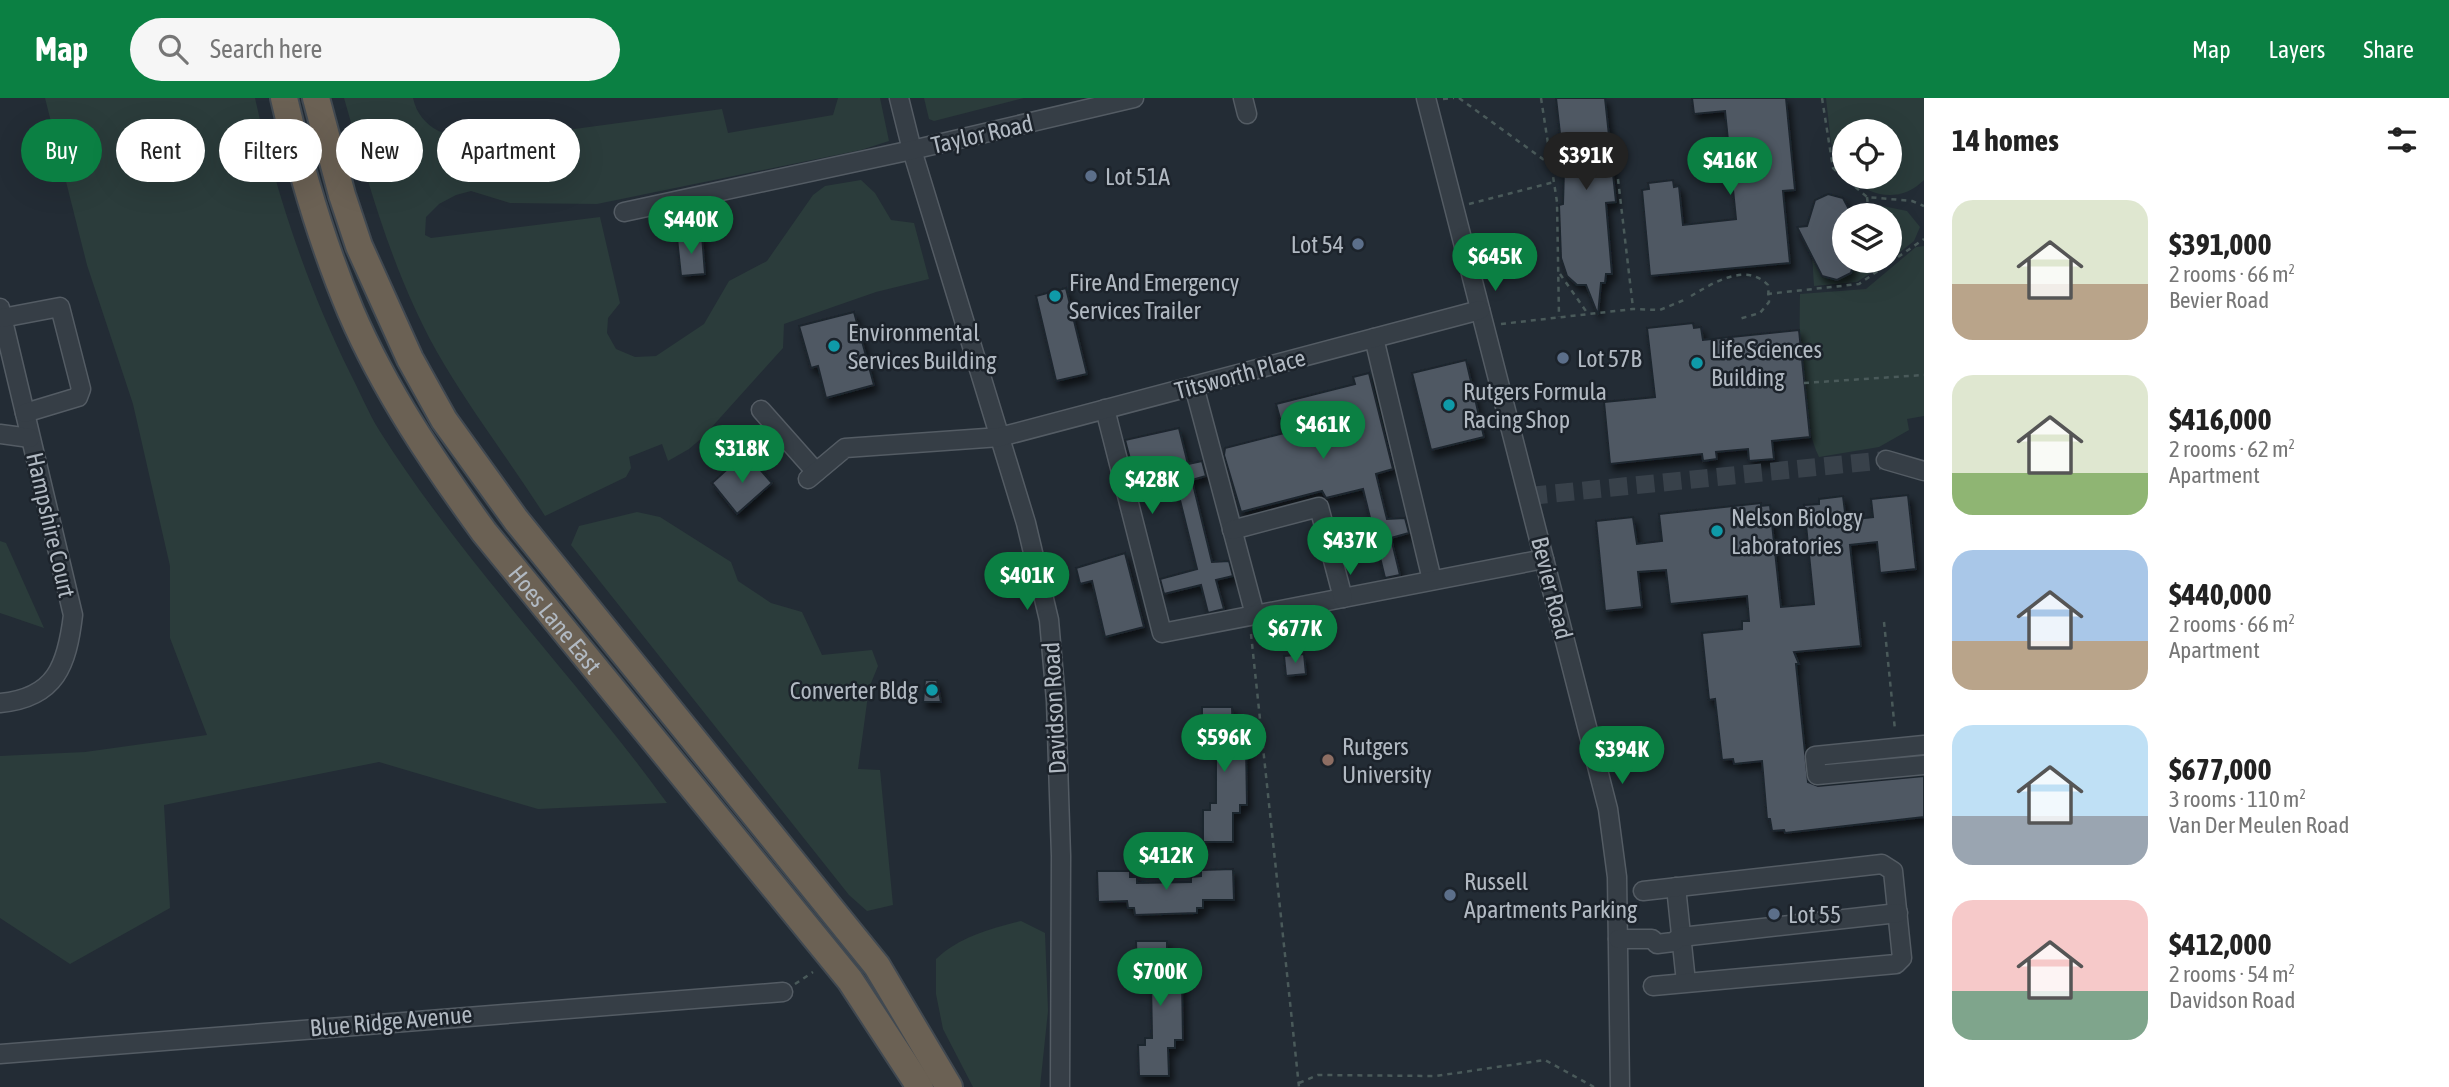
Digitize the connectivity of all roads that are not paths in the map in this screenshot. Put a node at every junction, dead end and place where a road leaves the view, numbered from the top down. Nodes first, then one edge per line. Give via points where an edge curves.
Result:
1 (284, 98) edge
2 (316, 98) edge
3 (899, 98) edge
4 (1133, 98) edge
5 (1433, 99) edge
6 (912, 150) junction
7 (624, 212) dead end
8 (1480, 310) junction
9 (1, 313) edge
10 (1374, 338) junction
11 (1194, 386) junction
12 (1105, 409) junction
13 (761, 410) dead end
14 (25, 413) junction
15 (0, 434) edge
16 (1000, 437) junction
17 (30, 438) junction
18 (1886, 460) tunnel mouth
19 (1924, 471) edge
20 (1232, 530) junction
21 (1544, 559) junction
22 (1432, 580) junction
23 (1343, 598) junction
24 (1252, 615) junction
25 (0, 703) edge
26 (1924, 746) edge
27 (1896, 748) junction
28 (1863, 751) junction
29 (1924, 765) edge
30 (1898, 767) junction
31 (1865, 770) junction
32 (1676, 887) junction
33 (1643, 891) dead end
34 (1898, 913) junction
35 (1681, 937) junction
36 (1618, 939) junction
37 (1686, 982) junction
38 (1653, 986) dead end
39 (783, 992) dead end
40 (0, 1054) edge
41 (920, 1087) edge
42 (949, 1087) edge
43 (1060, 1087) edge
44 (1620, 1087) edge

1 - 41 highway, Hoes Lane East via 311,203 352,314 434,462 484,532 850,980
2 - 42 highway, Hoes Lane East via 359,246 410,359 444,420 516,520 877,966
3 - 6 street, Davidson Road
4 - 6 street, Taylor Road
5 - 8 street, Bevier Road
6 - 7 street, Taylor Road
6 - 16 street, Davidson Road
8 - 10 street, Titsworth Place
8 - 21 street, Bevier Road
9 - 14 street, Hampshire Court
9 - 14 street via 60,307 81,389 78,397 68,402
10 - 11 street, Titsworth Place
10 - 22 street
11 - 12 street, Titsworth Place
11 - 20 street
12 - 16 street, Titsworth Place
12 - 24 street via 1162,633
13 - 16 street, Titsworth Place via 812,475 845,448
14 - 17 street, Hampshire Court
15 - 17 street
16 - 43 street, Davidson Road via 1049,620 1063,955
17 - 25 street, Hampshire Court via 73,615 60,673 36,694
18 - 19 street
20 - 23 street via 1319,507
20 - 24 street
21 - 22 street
21 - 36 street, Bevier Road via 1608,808
22 - 23 street
23 - 24 street
26 - 27 street
27 - 28 street
27 - 30 street
28 - 31 street
28 - 31 street via 1815,756 1817,775
29 - 30 street
30 - 31 street
32 - 33 street
32 - 34 street via 1882,864 1894,871
32 - 35 street
34 - 35 street
34 - 37 street via 1902,958 1896,964
35 - 36 street via 1672,931 1655,933 1652,939
35 - 37 street
36 - 44 street, Bevier Road
37 - 38 street
39 - 40 street, Blue Ridge Avenue

